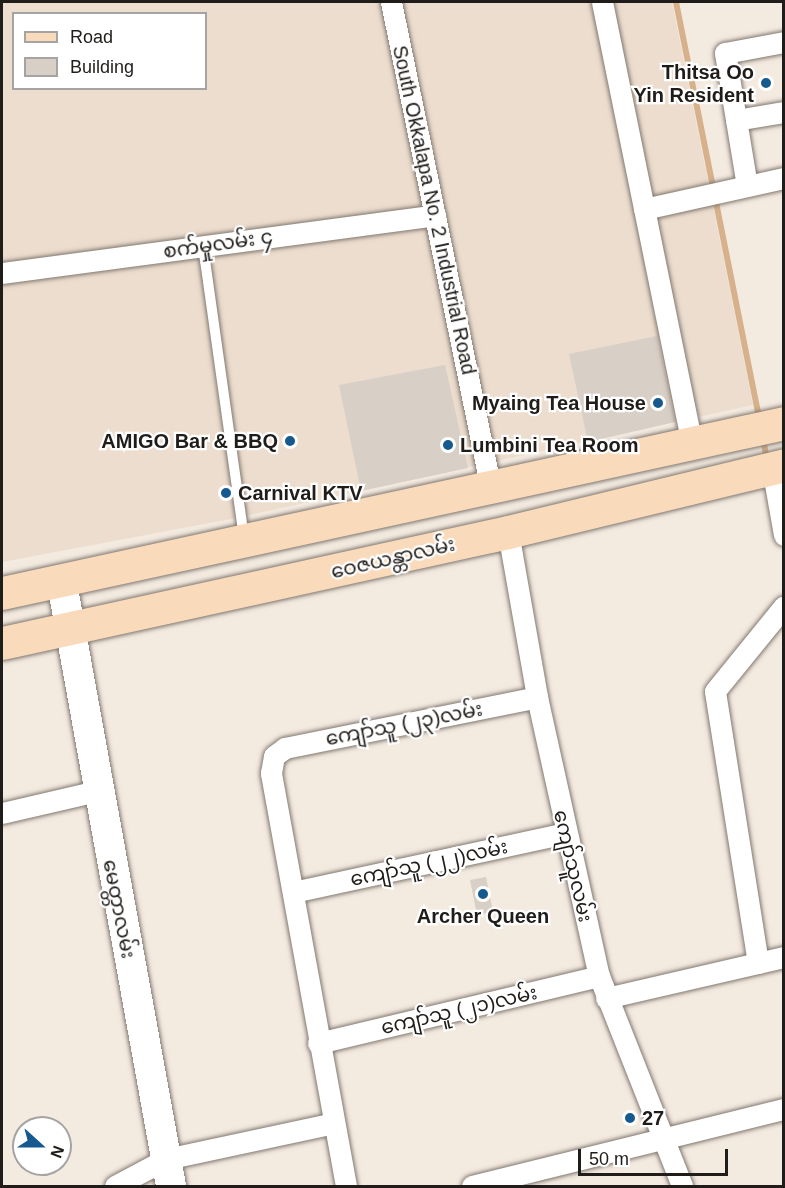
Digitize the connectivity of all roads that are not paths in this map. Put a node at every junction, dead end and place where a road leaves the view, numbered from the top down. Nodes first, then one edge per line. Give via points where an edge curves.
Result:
1 (391, 2) edge
2 (602, 2) edge
3 (783, 42) edge
4 (783, 112) edge
5 (736, 120) junction
6 (783, 178) edge
7 (747, 186) junction
8 (644, 209) junction
9 (435, 215) junction
10 (203, 246) junction
11 (2, 273) edge
12 (783, 423) edge
13 (692, 444) junction
14 (778, 466) edge
15 (491, 490) junction
16 (508, 532) junction
17 (783, 535) edge
18 (245, 544) junction
19 (62, 583) junction
20 (2, 593) edge
21 (783, 606) edge
22 (70, 631) junction
23 (2, 643) edge
24 (537, 697) junction
25 (97, 791) junction
26 (2, 813) edge
27 (565, 833) junction
28 (293, 892) junction
29 (783, 957) edge
30 (758, 963) junction
31 (599, 976) junction
32 (606, 998) junction
33 (318, 1043) junction
34 (783, 1109) edge
35 (334, 1123) junction
36 (660, 1139) junction
37 (169, 1173) edge
38 (115, 1186) edge
39 (346, 1186) edge
40 (472, 1186) edge
41 (682, 1186) edge

1 - 9 street, South Okkalapa No. 2 Industrial Road
2 - 8 street
3 - 5 street via 725,53
4 - 5 street
5 - 7 street
6 - 7 street
7 - 8 street
8 - 13 street
9 - 10 street, စက်မှုလမ်း ၄
9 - 15 street, South Okkalapa No. 2 Industrial Road
10 - 11 street, စက်မှုလမ်း ၄
10 - 18 lane
12 - 13 main road
13 - 15 main road
14 - 16 main road, ဝေဇယန္တာလမ်း
14 - 17 street
15 - 18 main road
16 - 22 main road, ဝေဇယန္တာလမ်း
16 - 24 street, ကျော်သူလမ်း
18 - 19 main road
19 - 20 main road
19 - 22 main road, မေတ္တာလမ်း
21 - 30 street via 715,691
22 - 23 main road, ဝေဇယန္တာလမ်း
22 - 25 main road, မေတ္တာလမ်း
24 - 27 street, ကျော်သူလမ်း
24 - 28 street, ကျော်သူ (၂၃)လမ်း via 285,748 274,756 271,773
25 - 26 street
25 - 37 main road, မေတ္တာလမ်း
27 - 28 street, ကျော်သူ (၂၂)လမ်း
27 - 31 street, ကျော်သူလမ်း
28 - 33 street
29 - 30 street
30 - 32 street
31 - 32 street, ကျော်သူလမ်း
31 - 33 street, ကျော်သူ (၂၁)လမ်း
32 - 36 street, ကျော်သူလမ်း
33 - 35 street
34 - 36 street
35 - 37 street
35 - 39 street
36 - 40 street
36 - 41 street, ကျော်သူလမ်း
37 - 38 street

